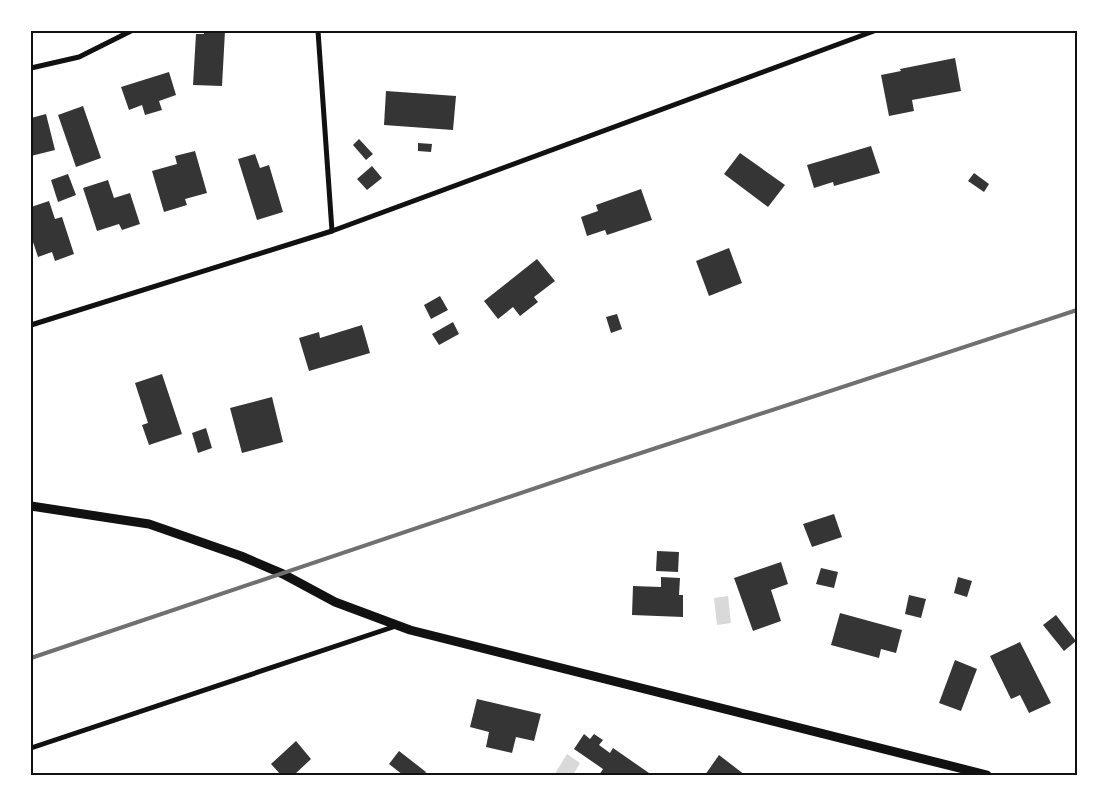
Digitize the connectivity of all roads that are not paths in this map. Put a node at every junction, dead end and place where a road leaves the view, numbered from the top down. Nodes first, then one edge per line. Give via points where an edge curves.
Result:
1 (131, 31) edge
2 (318, 31) edge
3 (874, 31) edge
4 (31, 68) edge
5 (332, 231) junction
6 (31, 325) edge
7 (31, 506) edge
8 (398, 625) junction
9 (31, 748) edge
10 (987, 775) edge

1 - 4 street via 79,57
2 - 5 street
3 - 5 street
5 - 6 street
7 - 8 street via 149,524 241,556 284,574 336,602
8 - 9 street
8 - 10 street via 530,662

